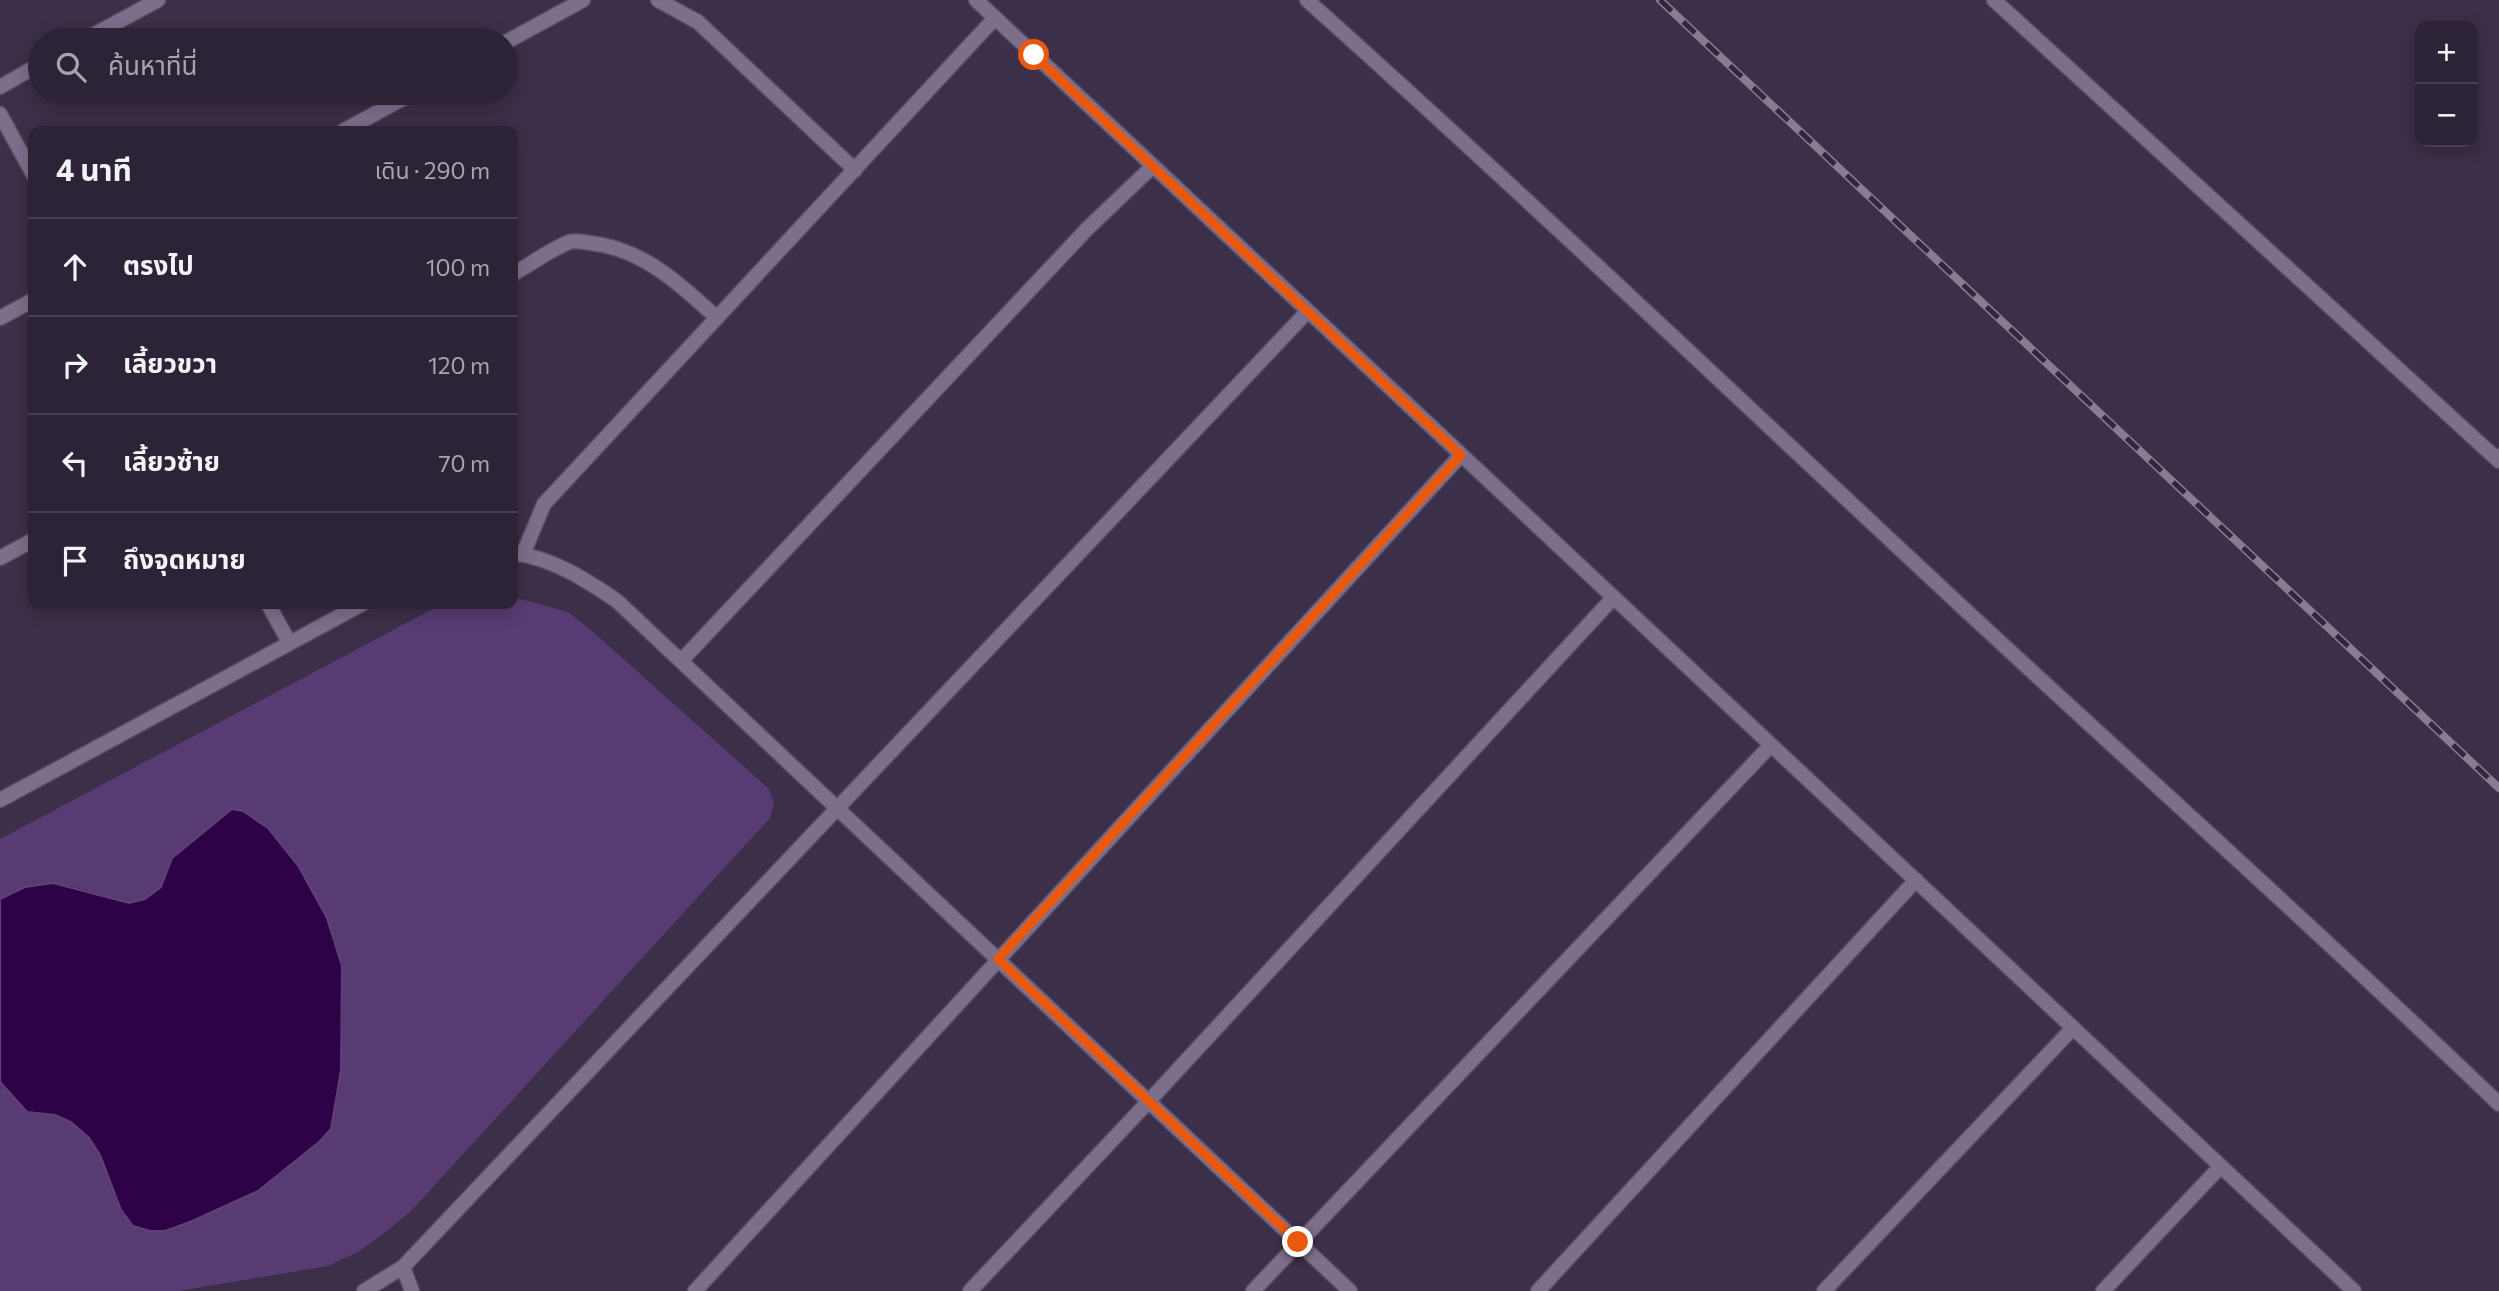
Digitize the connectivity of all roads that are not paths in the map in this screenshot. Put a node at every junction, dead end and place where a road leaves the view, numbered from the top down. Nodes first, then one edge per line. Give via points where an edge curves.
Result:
1 (158, 0) edge
2 (583, 0) edge
3 (658, 0) edge
4 (975, 0) edge
5 (1307, 0) edge
6 (1994, 0) edge
7 (995, 18) junction
8 (107, 28) edge
9 (518, 35) edge
10 (28, 71) edge
11 (0, 86) edge
12 (391, 105) edge
13 (0, 114) edge
14 (352, 126) edge
15 (28, 165) edge
16 (1153, 166) junction
17 (855, 170) junction
18 (518, 271) edge
19 (28, 303) edge
20 (1308, 311) junction
21 (0, 318) edge
22 (717, 318) junction
23 (1461, 455) junction
24 (2498, 458) edge
25 (28, 543) edge
26 (518, 553) edge
27 (0, 558) edge
28 (1613, 598) junction
29 (271, 609) edge
30 (352, 609) edge
31 (289, 642) junction
32 (681, 661) junction
33 (1771, 745) junction
34 (0, 800) edge
35 (838, 808) junction
36 (1916, 880) junction
37 (998, 959) junction
38 (2073, 1028) junction
39 (1149, 1101) junction
40 (2499, 1104) edge
41 (2221, 1166) junction
42 (1298, 1242) junction
43 (404, 1267) junction
44 (364, 1291) edge
45 (412, 1291) edge
46 (695, 1291) edge
47 (970, 1291) edge
48 (1252, 1291) edge
49 (1350, 1291) edge
50 (1538, 1291) edge
51 (1825, 1291) edge
52 (2103, 1291) edge
53 (2354, 1291) edge

1 - 8 street
2 - 9 street
3 - 17 street via 698,22
4 - 7 street
5 - 40 street via 1484,159
6 - 24 street
7 - 16 street
7 - 17 street
10 - 11 street
12 - 14 street
13 - 15 street
16 - 20 street
16 - 32 street via 1087,229
17 - 22 street
18 - 22 street via 572,241 595,243 626,251 652,265
19 - 21 street
20 - 23 street
20 - 35 street
22 - 26 street via 544,504
23 - 28 street
23 - 37 street
25 - 27 street
26 - 32 street via 558,565 607,594
28 - 33 street
28 - 39 street
29 - 31 street
30 - 31 street
31 - 34 street
32 - 35 street
33 - 36 street
33 - 42 street
35 - 37 street
35 - 43 street
36 - 38 street
36 - 50 street
37 - 39 street
37 - 46 street
38 - 41 street
38 - 51 street
39 - 42 street
39 - 47 street
41 - 52 street
41 - 53 street
42 - 48 street
42 - 49 street
43 - 44 street
43 - 45 street

